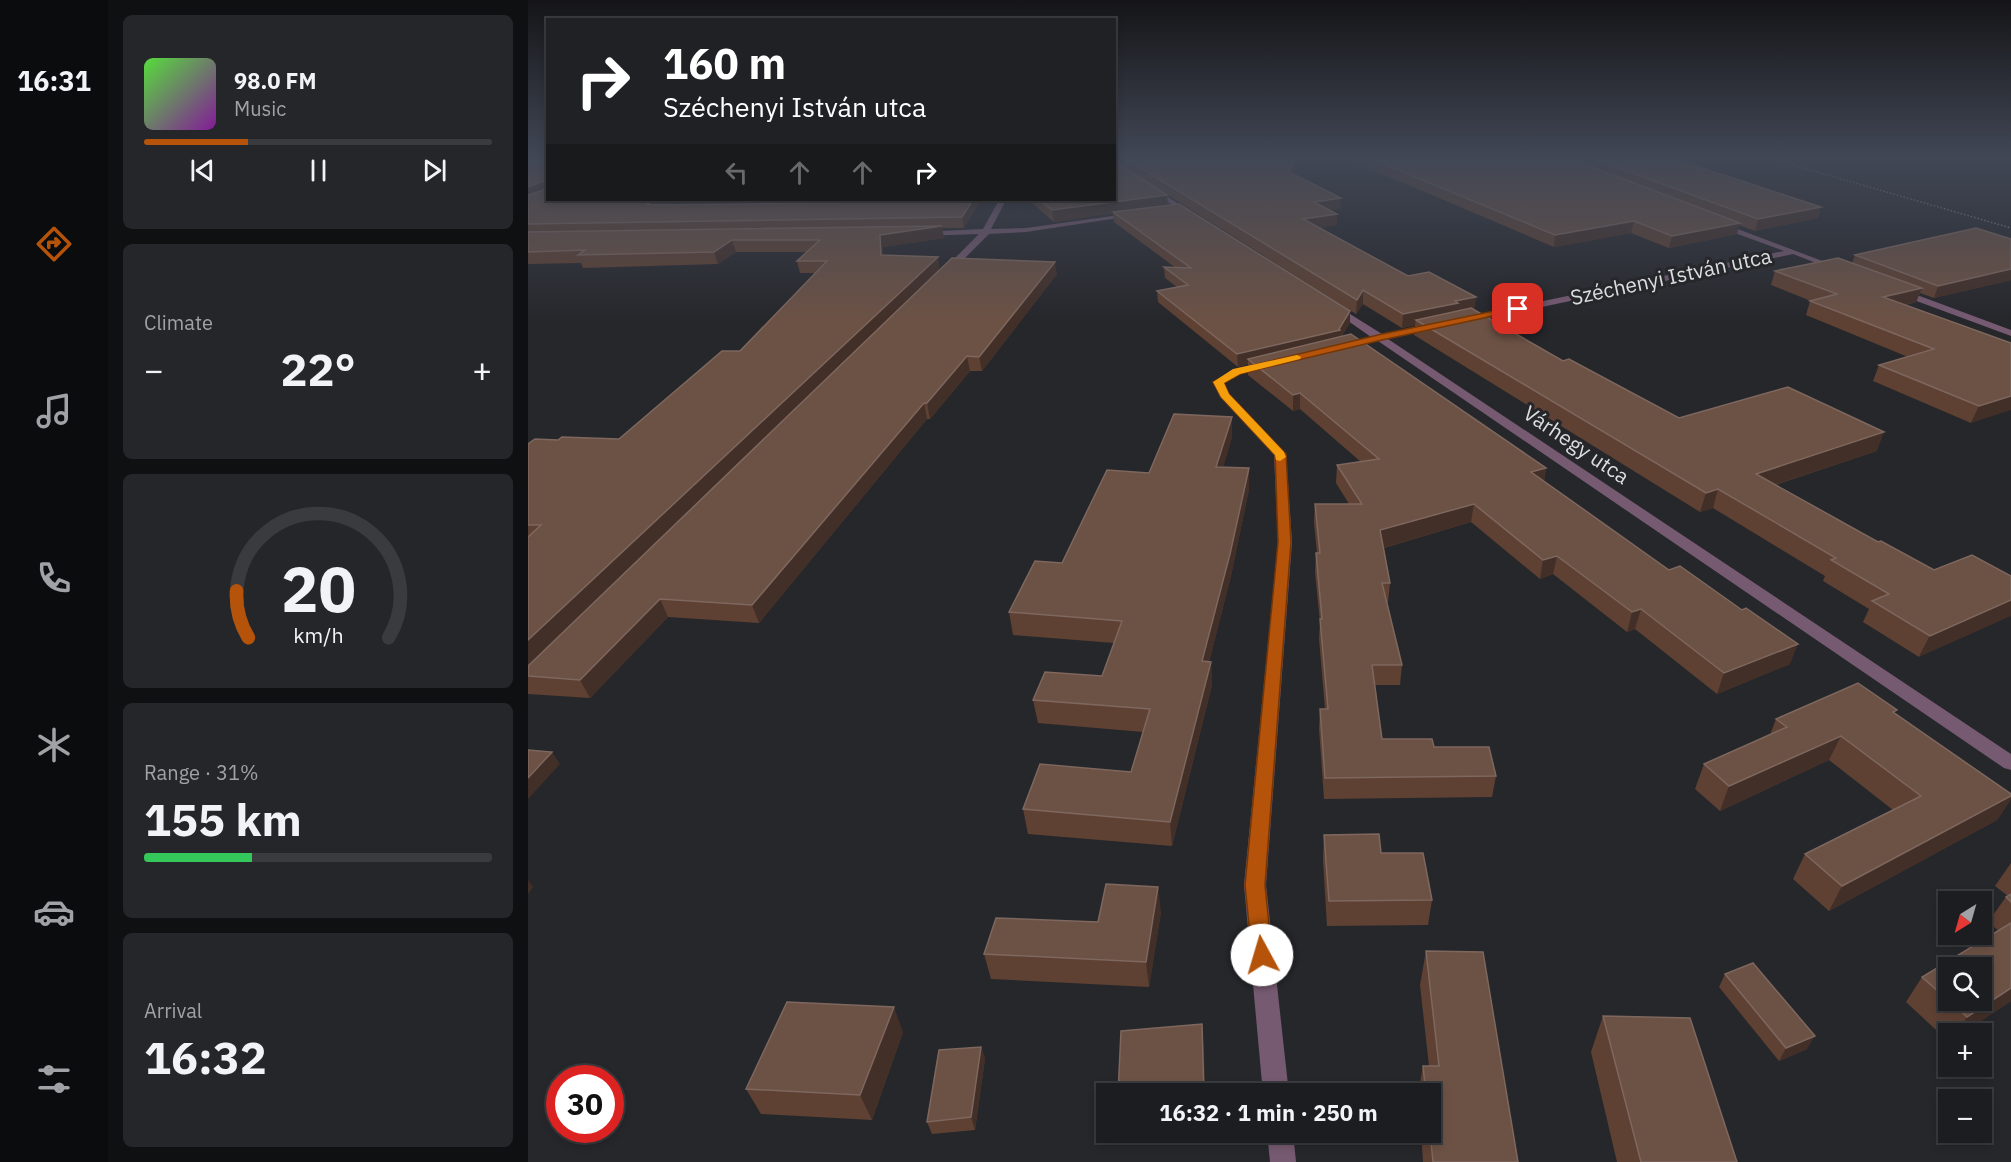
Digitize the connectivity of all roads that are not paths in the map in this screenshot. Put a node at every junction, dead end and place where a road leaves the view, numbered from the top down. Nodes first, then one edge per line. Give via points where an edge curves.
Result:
1 (996, 212) edge
2 (1183, 212) edge
3 (1148, 213) edge
4 (1202, 221) edge
5 (1715, 222) edge
6 (986, 232) junction
7 (916, 234) edge
8 (1792, 252) junction
9 (1847, 272) edge
10 (935, 282) edge
11 (1890, 288) edge
12 (1322, 298) edge
13 (2011, 333) edge
14 (1382, 337) junction
15 (1326, 350) edge
16 (1281, 361) edge
17 (2011, 763) edge
18 (1275, 1083) edge
19 (1281, 1143) edge
20 (1283, 1162) edge

1 - 6 street
2 - 4 street
3 - 6 street
5 - 8 street
6 - 7 street
6 - 10 street
8 - 9 street
8 - 14 street, Széchenyi István utca
11 - 13 street
12 - 14 street, Várhegy utca
14 - 15 street, Széchenyi István utca
14 - 17 street, Várhegy utca
16 - 18 street via 1237,372 1218,382 1224,395 1280,454 1285,542 1255,885
19 - 20 street

